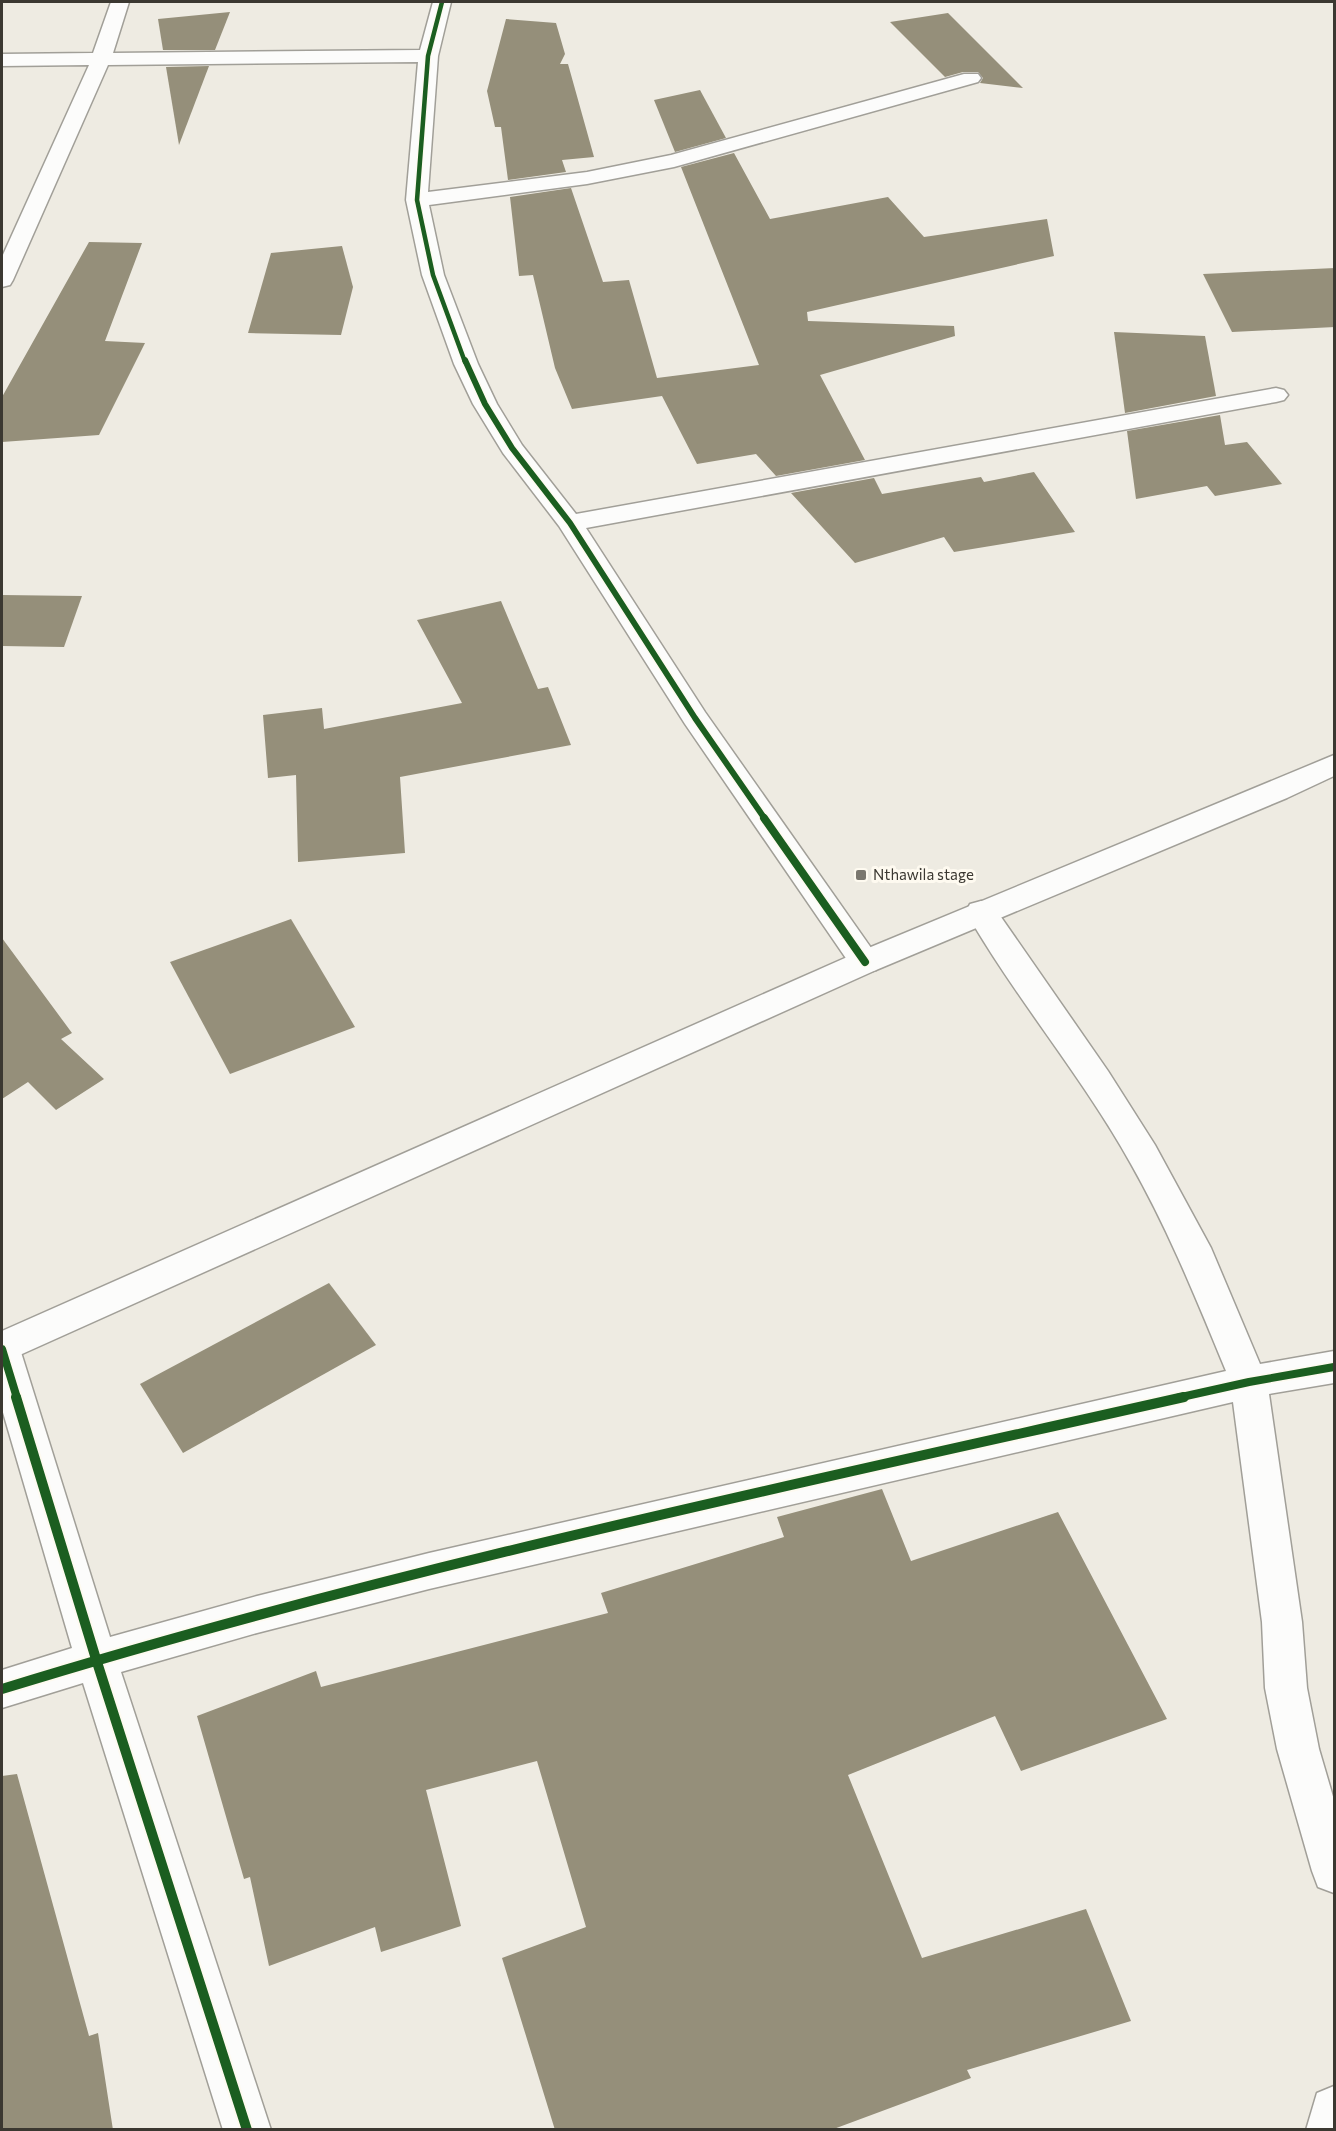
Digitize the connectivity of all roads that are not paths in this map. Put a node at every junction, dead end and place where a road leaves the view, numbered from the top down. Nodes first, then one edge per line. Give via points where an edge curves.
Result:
1 (120, 2) edge
2 (442, 2) edge
3 (428, 56) junction
4 (101, 59) junction
5 (2, 60) edge
6 (971, 78) dead end
7 (417, 200) junction
8 (2, 280) edge
9 (1276, 395) dead end
10 (570, 524) junction
11 (1335, 765) edge
12 (981, 912) junction
13 (865, 962) junction
14 (2, 1348) edge
15 (1335, 1367) edge
16 (1250, 1382) junction
17 (96, 1659) junction
18 (2, 1689) edge
19 (1335, 1871) edge
20 (1335, 2110) edge
21 (247, 2130) edge
22 (1330, 2130) edge

1 - 4 street
2 - 3 street
3 - 4 street
3 - 7 street
4 - 5 street
4 - 8 street
6 - 7 street via 674,161 587,178
7 - 10 street via 433,275 484,404
9 - 10 street
10 - 13 street via 695,718
11 - 12 street via 1238,809
12 - 13 street
12 - 16 street via 1143,1154 1193,1248
13 - 14 street
14 - 17 street
15 - 16 street
16 - 17 street via 480,1558
16 - 19 street via 1282,1622 1286,1688 1298,1749
17 - 18 street
17 - 21 street
20 - 22 street

